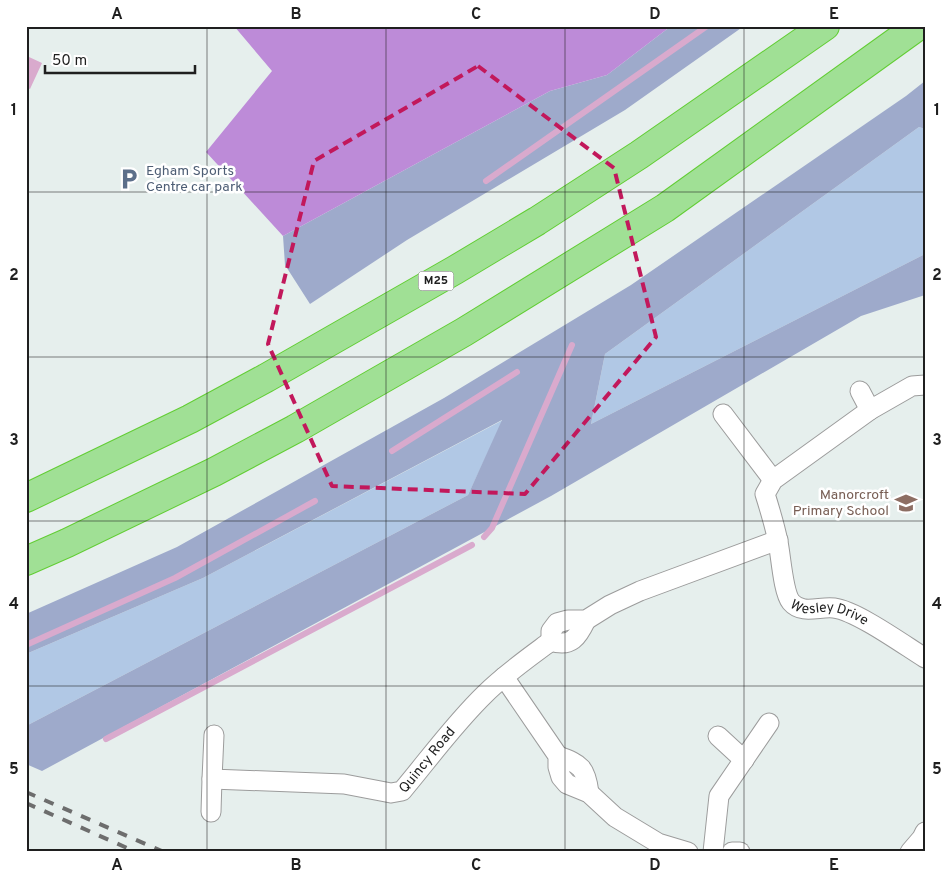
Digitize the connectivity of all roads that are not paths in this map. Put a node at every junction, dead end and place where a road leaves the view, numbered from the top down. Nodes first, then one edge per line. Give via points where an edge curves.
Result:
1 (825, 26) edge
2 (918, 26) edge
3 (925, 385) edge
4 (860, 391) dead end
5 (870, 410) junction
6 (723, 414) dead end
7 (773, 480) junction
8 (26, 498) edge
9 (778, 540) junction
10 (26, 561) edge
11 (925, 658) edge
12 (504, 676) junction
13 (769, 723) dead end
14 (214, 735) dead end
15 (718, 736) dead end
16 (744, 760) junction
17 (212, 779) junction
18 (211, 812) dead end
19 (925, 832) edge
20 (655, 848) edge
21 (688, 852) edge
22 (713, 852) edge
23 (732, 852) edge
24 (740, 852) edge
25 (910, 852) edge

1 - 8 highway, M25 via 638,155 455,270 266,378
2 - 10 highway via 665,208 464,332 214,472
3 - 5 street via 912,386
4 - 5 street
5 - 7 street
6 - 7 street
7 - 9 street, Wesley Drive via 765,494
9 - 11 street, Wesley Drive via 785,592 798,608 835,608 856,616
9 - 12 street, Quincy Road via 610,605 586,620 580,634 571,642 560,644 551,641
12 - 17 street, Quincy Road via 463,717 402,792 344,784
12 - 20 street via 558,756 583,769 589,793
13 - 16 street
14 - 17 street
15 - 16 street
16 - 22 street via 719,796
17 - 18 street
19 - 25 street
20 - 21 street
23 - 24 street

